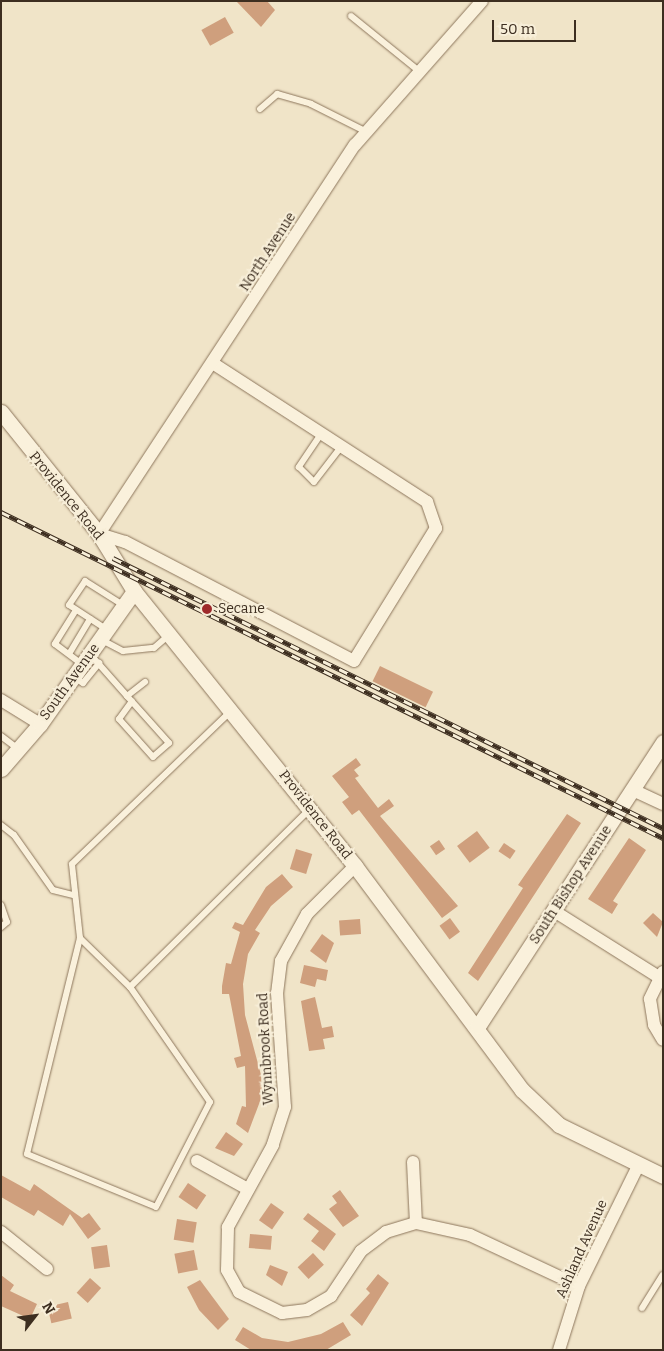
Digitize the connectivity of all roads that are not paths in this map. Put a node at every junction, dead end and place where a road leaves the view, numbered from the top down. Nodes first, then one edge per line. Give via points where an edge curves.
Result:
1 (482, 1) edge
2 (351, 16) dead end
3 (419, 71) junction
4 (260, 108) dead end
5 (367, 132) junction
6 (214, 364) junction
7 (1, 412) edge
8 (322, 434) junction
9 (341, 446) junction
10 (99, 534) junction
11 (134, 592) junction
12 (124, 606) junction
13 (76, 610) junction
14 (90, 619) junction
15 (104, 634) junction
16 (170, 635) junction
17 (69, 654) junction
18 (87, 664) junction
19 (145, 682) dead end
20 (130, 698) junction
21 (2, 703) edge
22 (232, 710) junction
23 (40, 724) junction
24 (1, 736) edge
25 (663, 742) edge
26 (18, 749) junction
27 (1, 769) edge
28 (633, 790) junction
29 (663, 804) edge
30 (310, 809) junction
31 (1, 825) edge
32 (355, 866) junction
33 (73, 895) junction
34 (1, 905) edge
35 (554, 911) junction
36 (1, 927) edge
37 (80, 938) junction
38 (661, 975) edge
39 (130, 987) junction
40 (478, 1026) junction
41 (663, 1040) edge
42 (197, 1161) dead end
43 (414, 1162) dead end
44 (639, 1164) junction
45 (663, 1176) edge
46 (248, 1189) junction
47 (416, 1223) junction
48 (1, 1232) edge
49 (47, 1268) dead end
50 (663, 1275) edge
51 (579, 1286) junction
52 (642, 1308) dead end
53 (559, 1350) edge

1 - 3 street, North Avenue
2 - 3 lane
3 - 5 street, North Avenue
4 - 5 lane via 277,94 311,104
5 - 6 street, North Avenue
6 - 8 street
6 - 10 street, North Avenue
7 - 10 street, Providence Road
8 - 9 street
8 - 9 lane via 299,467 314,482
9 - 10 street via 427,502 436,528 354,661 125,542
10 - 11 street, Providence Road
11 - 12 street, South Avenue
11 - 16 street, Providence Road
12 - 13 lane via 85,581 69,605
12 - 15 street, South Avenue
13 - 14 lane
13 - 17 lane via 55,644
14 - 15 lane
14 - 17 lane
15 - 16 lane via 118,650 154,648
15 - 18 street, South Avenue
16 - 22 street, Providence Road
17 - 18 lane
18 - 20 lane
18 - 23 street, South Avenue
19 - 20 lane
20 - 20 lane via 169,743 152,758 119,719
21 - 23 street
22 - 30 street, Providence Road
22 - 33 lane via 72,864
23 - 26 street, South Avenue
24 - 26 lane
25 - 28 street, South Bishop Avenue
26 - 27 street, South Avenue
28 - 29 street
28 - 35 street, South Bishop Avenue
30 - 32 street, Providence Road
30 - 39 lane
31 - 33 lane via 14,834 53,890
32 - 40 street, Providence Road
32 - 46 street, Wynnbrook Road via 307,914 281,961 277,993 285,1107 273,1145
33 - 37 lane
34 - 36 lane via 7,922
35 - 38 street
35 - 40 street, South Bishop Avenue
37 - 39 lane
37 - 39 lane via 27,1154 156,1207 210,1102
38 - 41 street via 650,999 654,1025
40 - 44 street, Providence Road via 522,1090 560,1125
42 - 46 street
43 - 47 street
44 - 45 street, Providence Road
44 - 51 street, Ashland Avenue
46 - 47 street, Wynnbrook Road via 228,1227 227,1270 239,1292 282,1313 307,1310 331,1296 361,1251 386,1232
47 - 51 street, Wynnbrook Road via 470,1234
48 - 49 street
50 - 52 lane
51 - 53 street, Ashland Avenue

